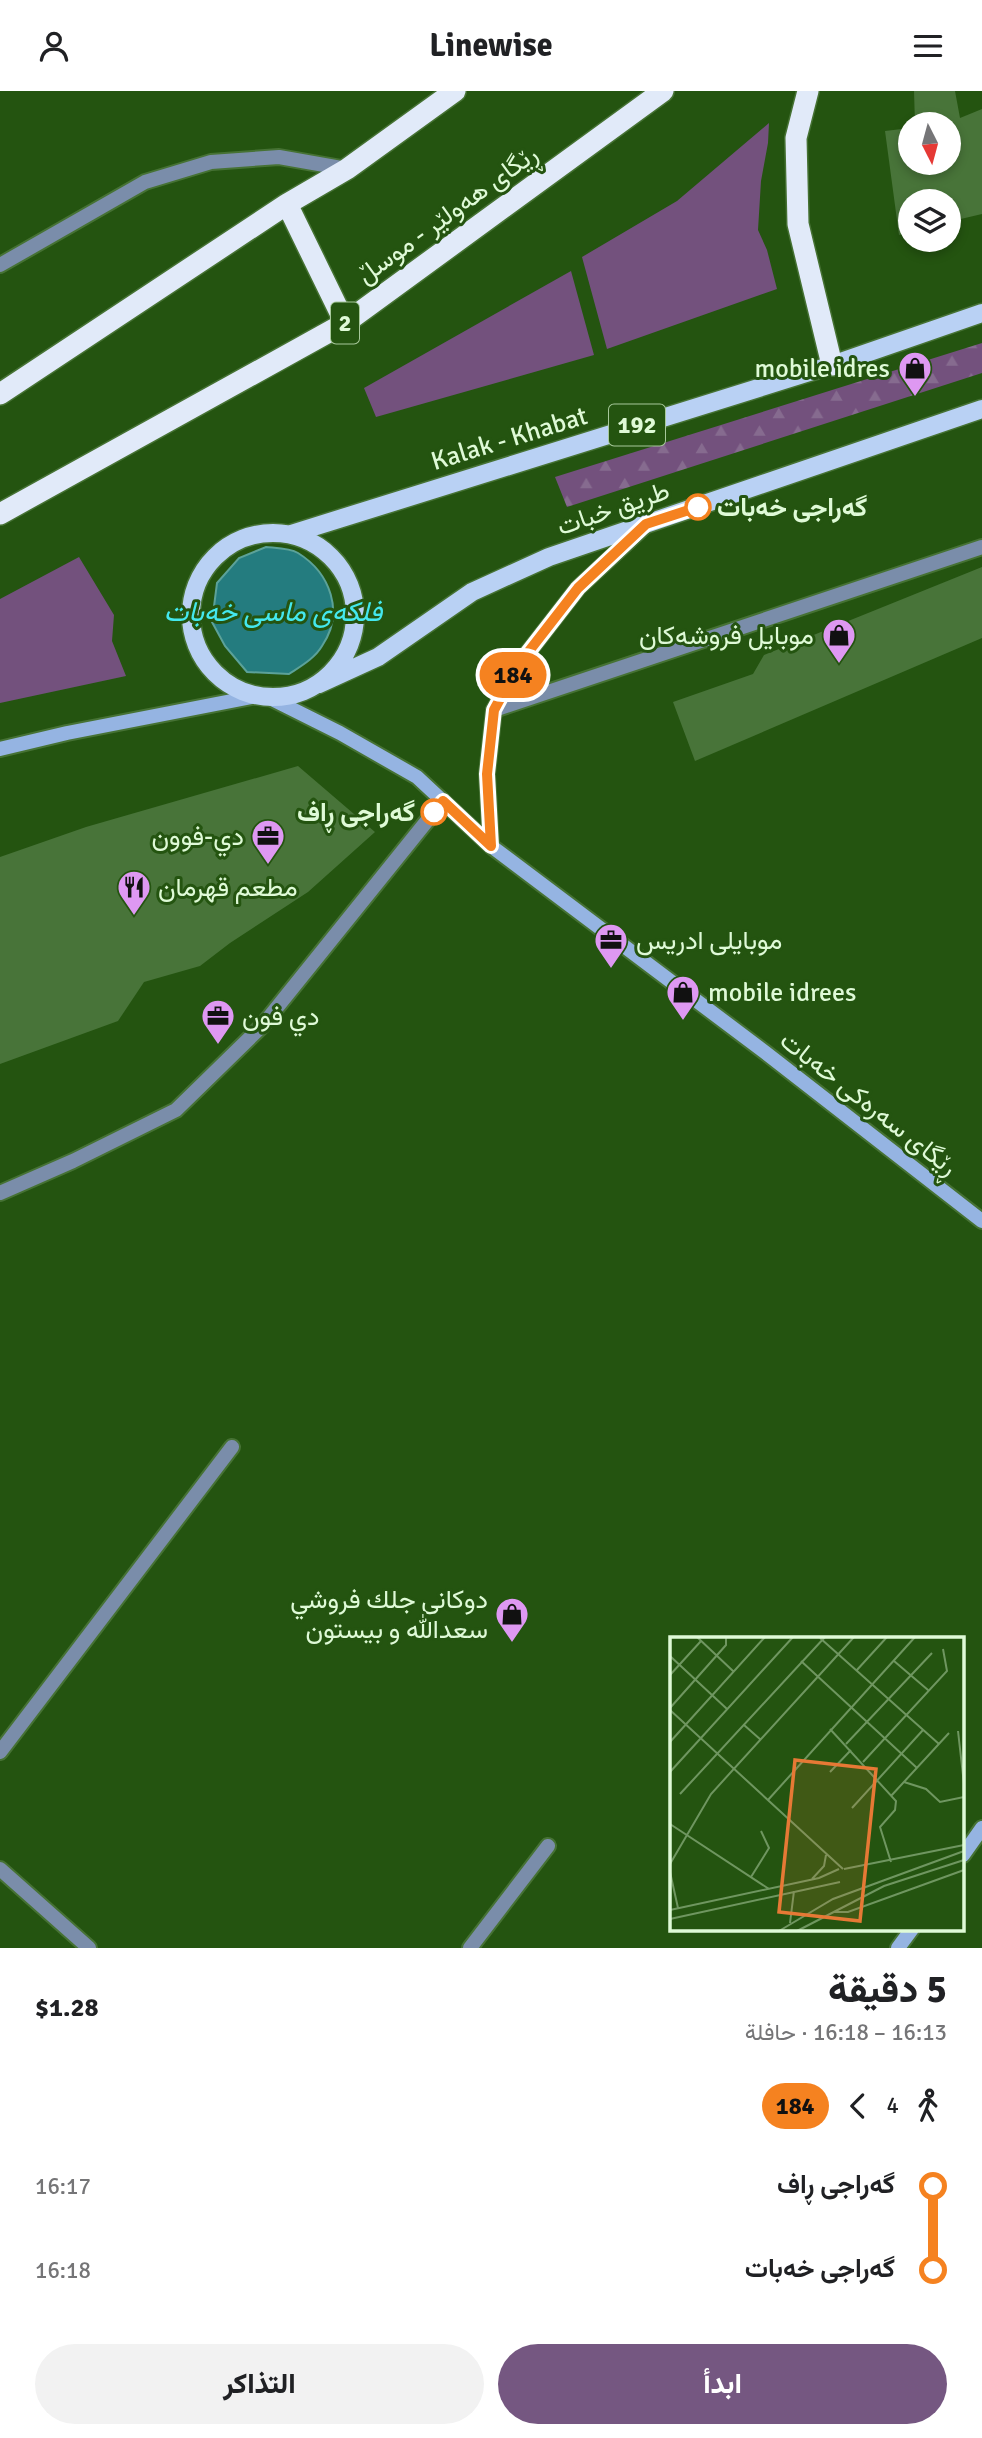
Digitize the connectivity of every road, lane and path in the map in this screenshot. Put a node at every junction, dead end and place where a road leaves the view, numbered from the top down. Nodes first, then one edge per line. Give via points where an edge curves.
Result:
1 (455, 91) edge
2 (663, 91) edge
3 (808, 91) edge
4 (347, 169) junction
5 (287, 204) junction
6 (0, 265) edge
7 (982, 313) edge
8 (345, 323) junction
9 (832, 365) junction
10 (0, 394) edge
11 (982, 409) edge
12 (0, 514) edge
13 (646, 524) junction
14 (291, 534) junction
15 (982, 547) edge
16 (319, 684) junction
17 (262, 697) junction
18 (494, 710) junction
19 (0, 749) edge
20 (443, 801) junction
21 (491, 846) junction
22 (0, 1193) edge
23 (982, 1221) edge
24 (232, 1447) dead end
25 (0, 1752) edge
26 (982, 1828) edge
27 (548, 1846) dead end
28 (964, 1854) edge
29 (0, 1869) edge
30 (911, 1931) edge
31 (89, 1948) edge
32 (470, 1948) edge
33 (898, 1948) edge

1 - 4 highway
2 - 8 highway, ڕێگای هەولێر - موسڵ / 2
3 - 9 highway via 796,138 798,224
4 - 5 highway
4 - 6 street via 279,157 211,162 145,182
5 - 8 highway
5 - 10 highway
7 - 9 main road, Kalak - Khabat / 192
8 - 12 highway, ڕێگای هەولێر - موسڵ / 2
9 - 14 main road, Kalak - Khabat / 192
11 - 13 main road, طريق خبات
13 - 16 main road, طريق خبات via 549,557 472,592 378,657
13 - 18 street via 578,588 519,664
14 - 16 main road via 312,541 343,570 356,611 347,652
14 - 17 main road via 270,532 228,545 206,569 192,599 190,619 204,661 236,689
15 - 18 street
16 - 17 main road via 286,697
17 - 19 street
17 - 20 street, ڕێگای سەرەکی خەبات via 340,733 417,777
18 - 21 street via 487,774
20 - 21 street, ڕێگای سەرەکی خەبات
20 - 22 street via 262,1027 176,1110
21 - 23 street, ڕێگای سەرەکی خەبات
24 - 25 street
26 - 28 street
27 - 32 street
29 - 31 street
30 - 33 street

